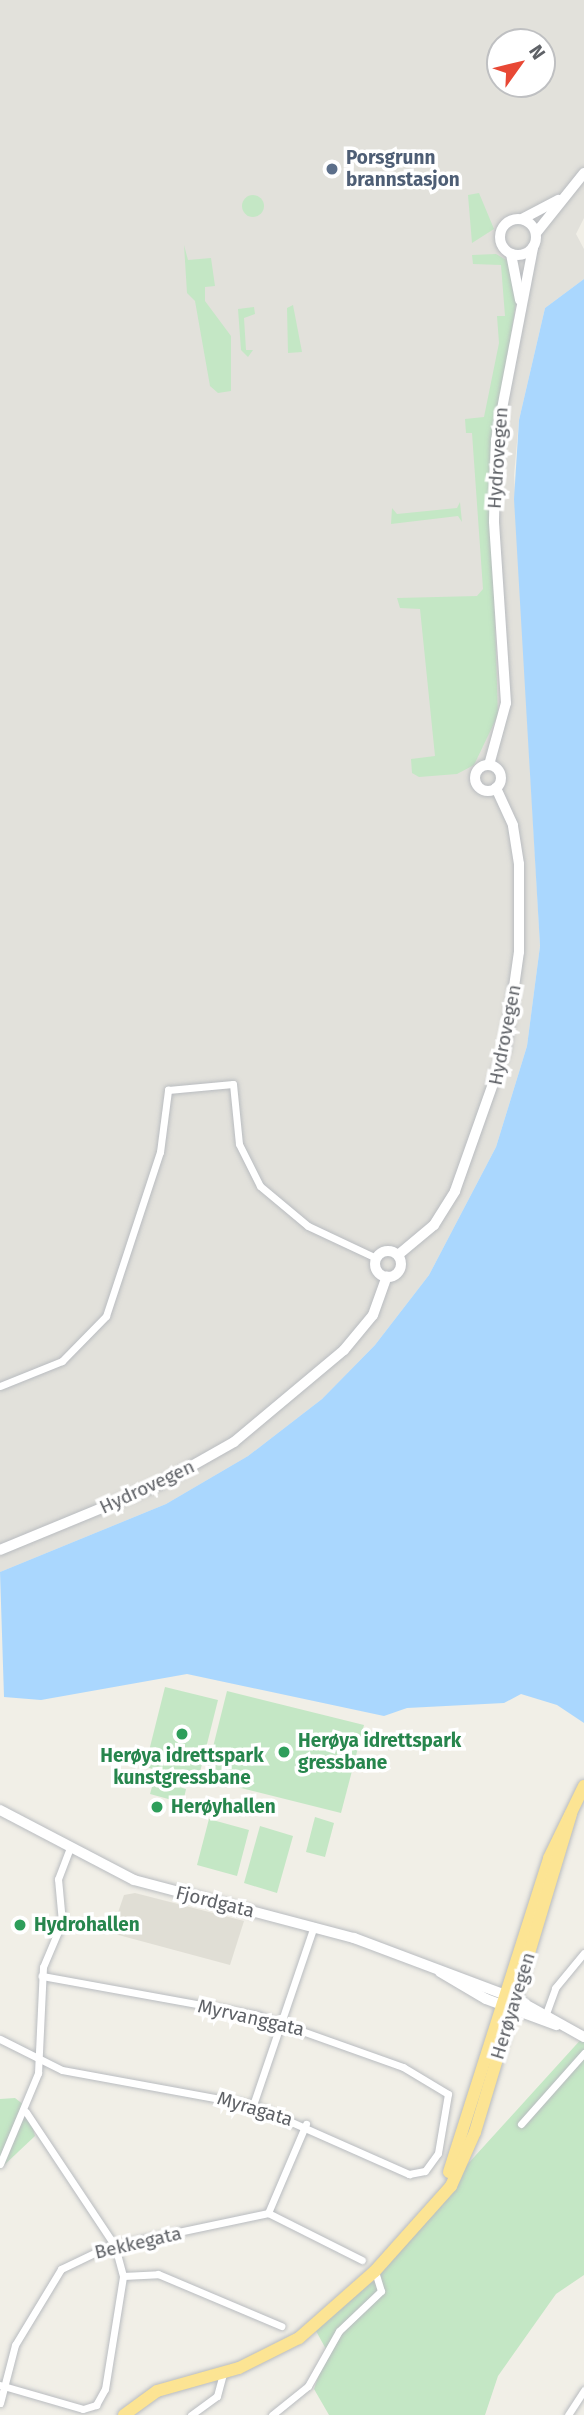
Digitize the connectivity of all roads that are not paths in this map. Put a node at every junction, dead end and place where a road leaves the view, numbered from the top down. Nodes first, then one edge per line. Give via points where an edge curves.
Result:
1 (584, 173) edge
2 (577, 184) junction
3 (522, 219) junction
4 (536, 233) junction
5 (533, 248) junction
6 (511, 254) junction
7 (520, 318) junction
8 (489, 765) junction
9 (496, 788) junction
10 (398, 1255) junction
11 (376, 1258) junction
12 (387, 1276) junction
13 (0, 1386) edge
14 (0, 1550) edge
15 (584, 1786) edge
16 (0, 1810) edge
17 (69, 1850) junction
18 (314, 1926) junction
19 (584, 1953) edge
20 (42, 1976) junction
21 (508, 2002) junction
22 (544, 2019) junction
23 (282, 2022) junction
24 (584, 2037) edge
25 (0, 2039) edge
26 (584, 2053) edge
27 (39, 2060) junction
28 (448, 2094) joint
29 (253, 2105) junction
30 (26, 2112) junction
31 (306, 2124) junction
32 (521, 2124) dead end
33 (0, 2164) edge
34 (268, 2213) junction
35 (115, 2246) junction
36 (362, 2260) dead end
37 (375, 2271) junction
38 (123, 2276) junction
39 (281, 2326) dead end
40 (223, 2373) junction
41 (2, 2385) edge
42 (584, 2390) edge
43 (0, 2403) edge
44 (124, 2415) edge
45 (191, 2415) edge
46 (272, 2415) edge
47 (568, 2415) edge

1 - 2 street
2 - 3 street
2 - 4 street
3 - 4 street
3 - 6 street via 501,228 500,242
4 - 5 street
5 - 6 street
5 - 7 street, Hydrovegen
6 - 7 street, Hydrovegen via 520,276
7 - 8 street, Hydrovegen via 495,458 506,704
8 - 9 street via 500,774
8 - 9 street, Hydrovegen via 476,772 476,784
9 - 10 street, Hydrovegen via 513,825 520,874 519,951 505,1050 455,1191 435,1225
10 - 11 street via 386,1251
10 - 12 street via 398,1271
11 - 12 street via 378,1272
11 - 13 street via 308,1226 260,1186 239,1144 233,1084 169,1090 160,1152 106,1315 62,1361
12 - 14 street, Hydrovegen via 373,1315 344,1350 244,1434 160,1484
15 - 21 highway, Herøyavegen via 548,1858
16 - 17 street, Fjordgata
17 - 18 street, Fjordgata via 153,1886
17 - 20 street via 58,1880 62,1922
18 - 21 street, Fjordgata
18 - 23 street
19 - 22 street via 555,1988
20 - 23 street, Myrvanggata
20 - 27 street
21 - 22 street, Fjordgata
21 - 37 highway, Herøyavegen via 470,2144 443,2192
22 - 24 street, Fjordgata
23 - 28 street, Myrvanggata via 403,2067
23 - 29 street
25 - 27 street, Myragata
26 - 32 street
27 - 29 street, Myragata via 62,2070
27 - 30 street
28 - 31 street, Myragata via 438,2153 418,2174
29 - 31 street, Myragata
30 - 33 street
30 - 35 street
31 - 34 street
34 - 35 street, Bekkegata
34 - 36 street
35 - 38 street
35 - 41 street, Bekkegata via 76,2259 50,2282 15,2345
37 - 40 highway, Herøyavegen via 299,2338
37 - 46 street via 381,2291 340,2331 308,2386
38 - 39 street via 158,2274
38 - 41 street via 105,2389 88,2408
40 - 44 highway, Herøyavegen via 157,2391
40 - 45 street via 217,2396
41 - 43 street, Bekkegata
42 - 47 street

